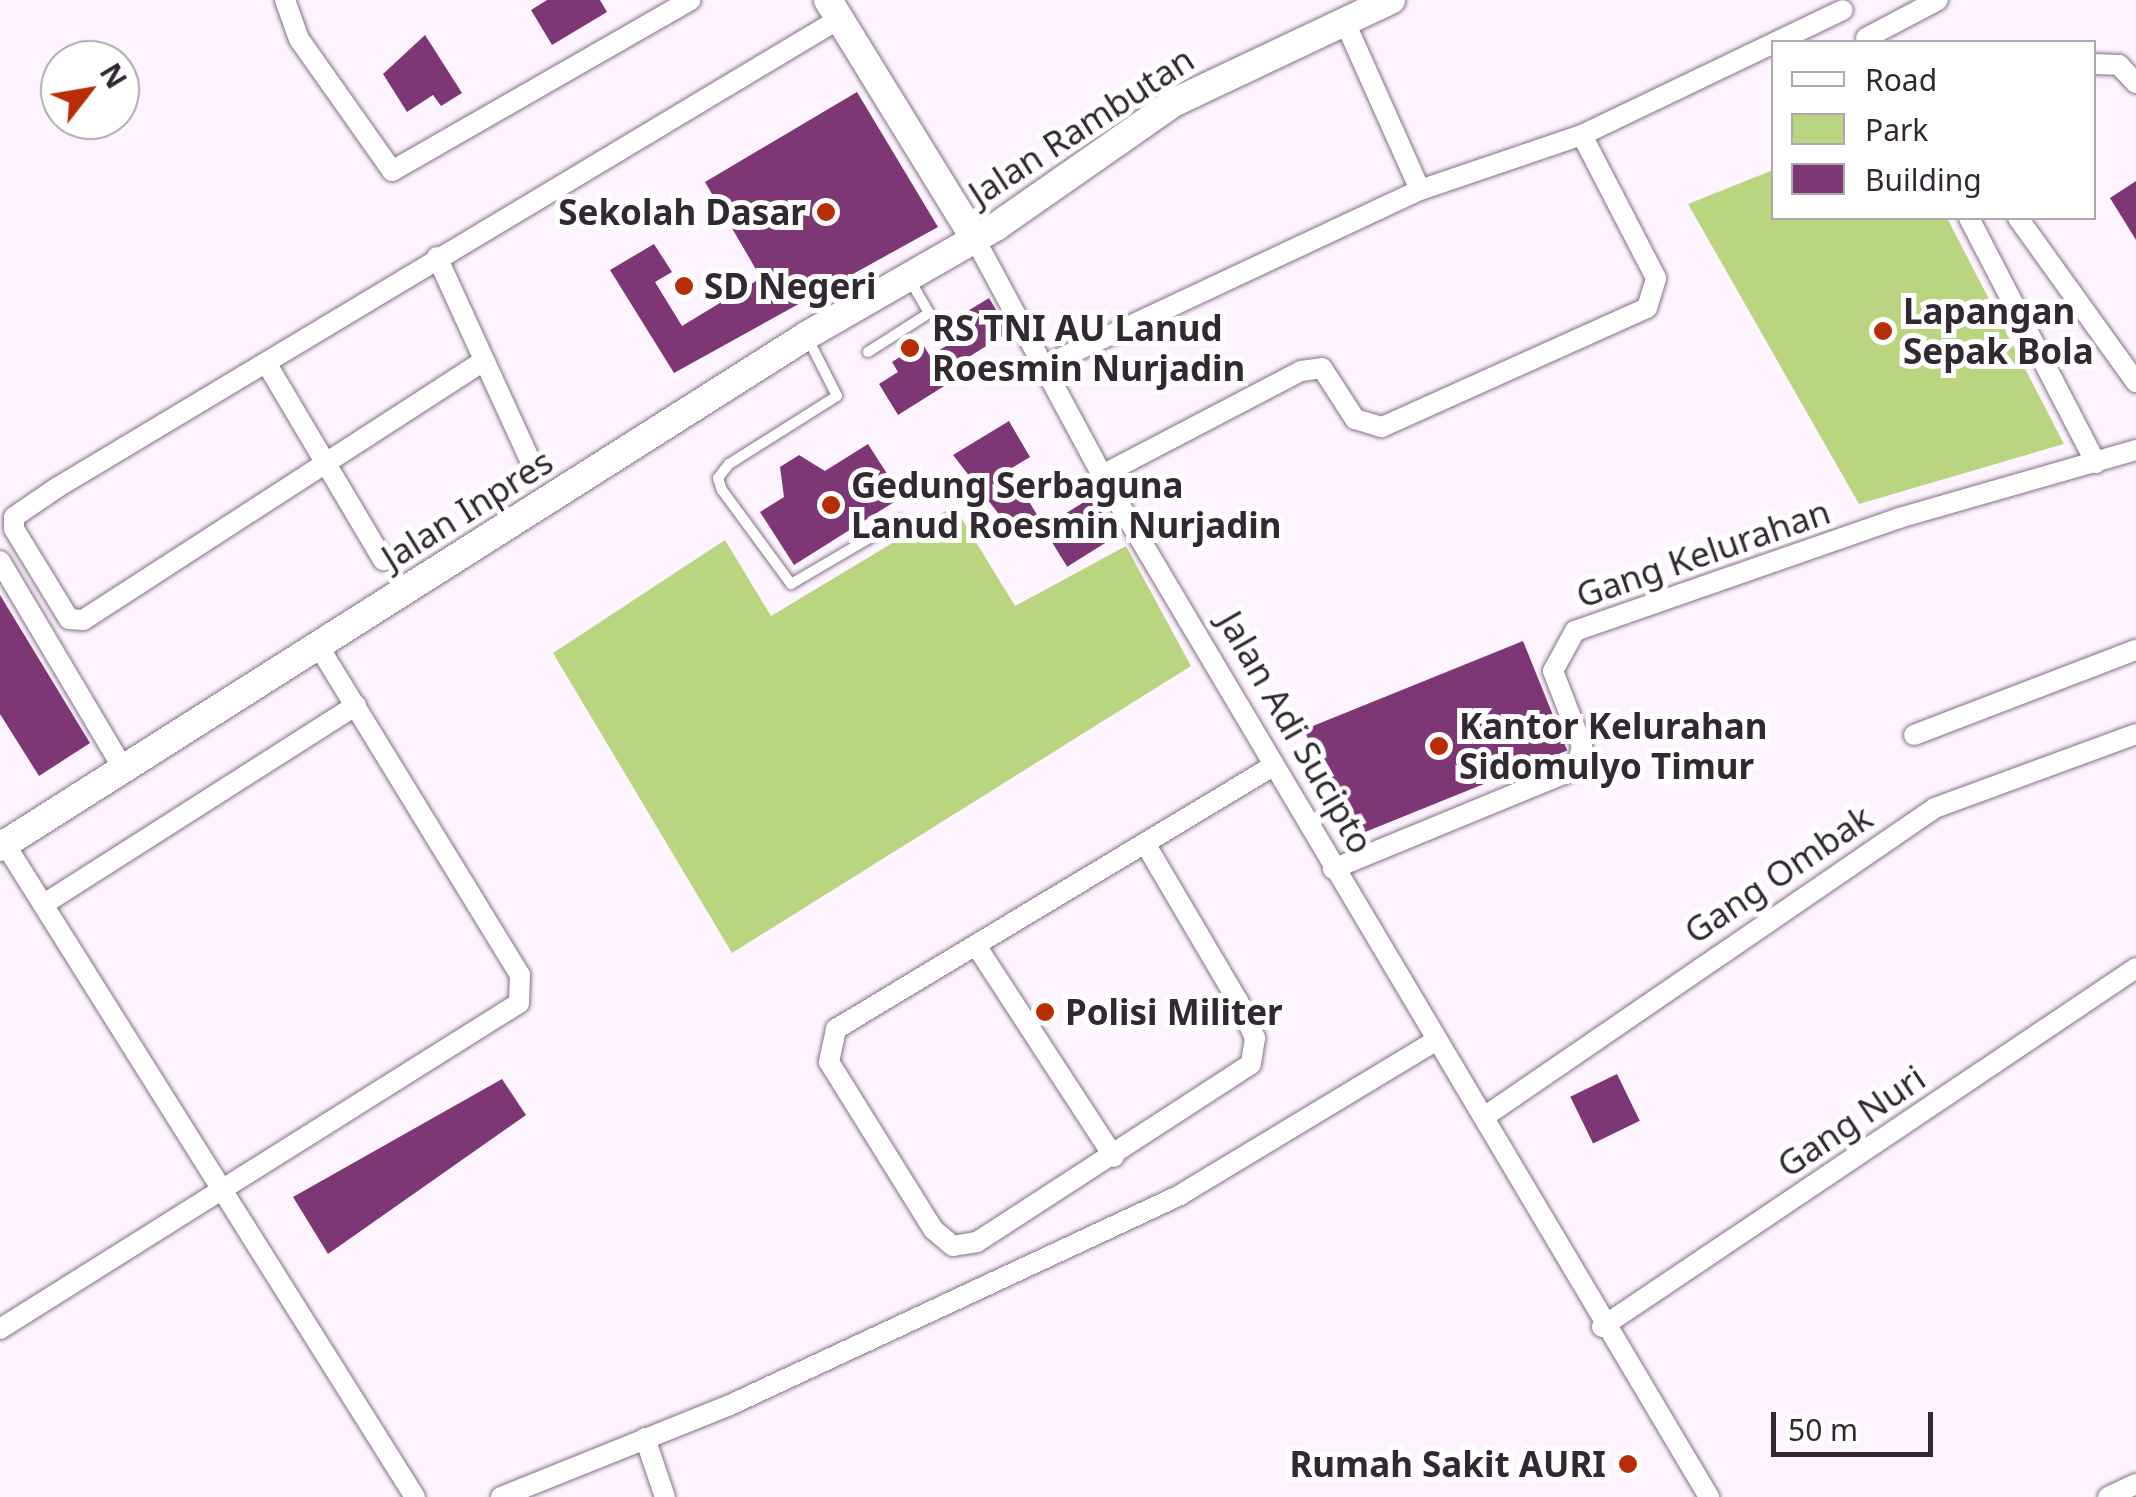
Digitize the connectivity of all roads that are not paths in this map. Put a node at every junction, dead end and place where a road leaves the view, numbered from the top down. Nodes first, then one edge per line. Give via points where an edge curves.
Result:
1 (286, 0) edge
2 (692, 0) edge
3 (1391, 0) edge
4 (1938, 0) edge
5 (1840, 5) edge
6 (834, 10) edge
7 (1344, 20) junction
8 (1868, 40) edge
9 (2096, 64) edge
10 (2136, 83) edge
11 (1582, 135) junction
12 (1420, 190) junction
13 (1971, 220) edge
14 (2019, 220) edge
15 (975, 240) junction
16 (437, 257) junction
17 (908, 278) junction
18 (806, 336) junction
19 (868, 352) dead end
20 (482, 362) junction
21 (268, 366) junction
22 (1044, 366) junction
23 (2136, 382) edge
24 (2136, 450) edge
25 (2096, 462) junction
26 (329, 467) junction
27 (533, 467) dead end
28 (1102, 475) junction
29 (900, 520) dead end
30 (383, 560) dead end
31 (0, 561) edge
32 (318, 646) junction
33 (2136, 650) edge
34 (356, 706) junction
35 (2136, 734) edge
36 (1914, 735) dead end
37 (1273, 766) junction
38 (124, 770) junction
39 (1146, 844) junction
40 (2, 845) edge
41 (1333, 869) junction
42 (44, 904) junction
43 (979, 950) junction
44 (2136, 968) edge
45 (1437, 1040) junction
46 (1484, 1117) junction
47 (1114, 1157) junction
48 (227, 1192) junction
49 (1602, 1327) junction
50 (0, 1329) edge
51 (645, 1438) junction
52 (416, 1497) edge
53 (501, 1497) edge
54 (665, 1497) edge
55 (1708, 1497) edge

1 - 2 street via 299,39 392,172
3 - 7 main road, Jalan Rambutan
4 - 8 street
5 - 8 street
5 - 11 street
6 - 15 main road, Jalan Adi Sucipto
6 - 16 street
7 - 12 street
7 - 15 main road, Jalan Rambutan via 1175,102
9 - 10 street via 2119,65
11 - 12 street
11 - 28 street via 1656,278 1647,308 1382,427 1354,419 1322,368 1301,370
12 - 22 street
13 - 25 street
14 - 23 street
15 - 17 main road, Jalan Inpres
15 - 22 street, Jalan Adi Sucipto
16 - 20 street
16 - 21 street
17 - 18 main road, Jalan Inpres
17 - 19 lane via 930,314
18 - 29 lane via 836,396 729,464 718,478 722,490 792,584
18 - 32 main road, Jalan Inpres
20 - 26 street
20 - 27 street
21 - 26 street
21 - 26 street via 58,487 14,517 14,529 69,619 83,620
22 - 28 street, Jalan Adi Sucipto
24 - 25 street, Gang Kelurahan
25 - 41 street, Gang Kelurahan via 1899,518 1575,631 1553,672 1582,746 1576,770
26 - 30 street
28 - 37 street, Jalan Adi Sucipto
31 - 38 street
32 - 34 street
32 - 38 main road, Jalan Inpres
33 - 36 street
34 - 42 street
34 - 48 street via 523,992 502,1016
35 - 46 street, Gang Ombak via 1935,808
37 - 39 street
37 - 41 street, Jalan Adi Sucipto
38 - 40 main road, Jalan Inpres
39 - 43 street
39 - 47 street via 1256,1038 1251,1064
40 - 42 street
41 - 45 street, Jalan Adi Sucipto
42 - 48 street
43 - 47 street
43 - 47 street via 854,1016 826,1051 933,1228 953,1246 976,1242
44 - 49 street, Gang Nuri
45 - 46 street, Jalan Adi Sucipto
45 - 51 street via 1180,1195
46 - 49 street, Jalan Adi Sucipto
48 - 50 street
48 - 52 street
49 - 55 street, Jalan Adi Sucipto
51 - 53 street
51 - 54 street

